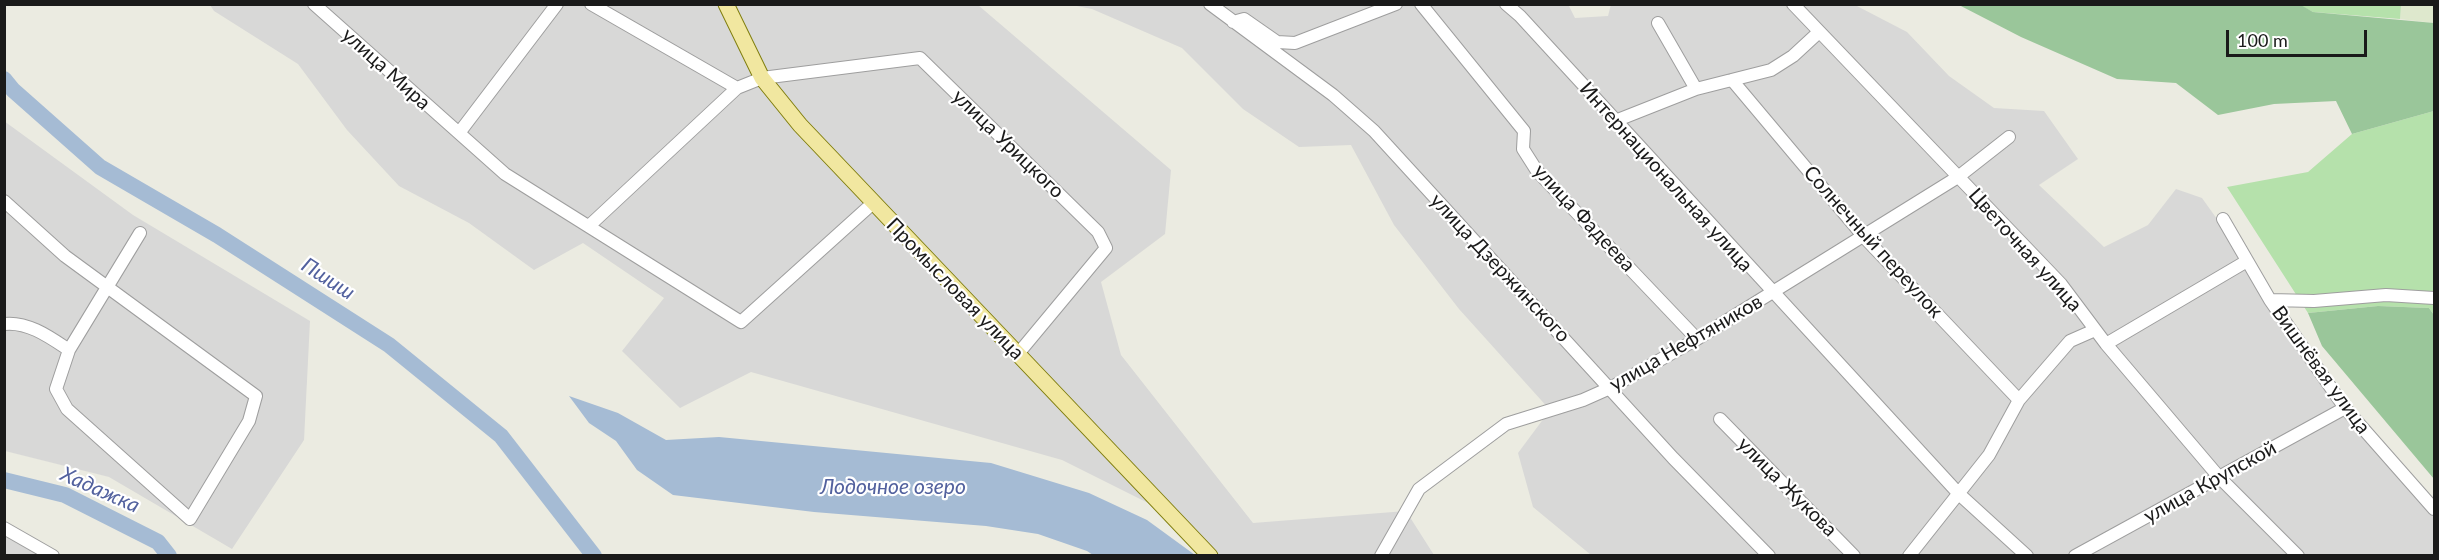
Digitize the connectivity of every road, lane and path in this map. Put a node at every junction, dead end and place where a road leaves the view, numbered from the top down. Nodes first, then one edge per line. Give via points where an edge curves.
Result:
1 (314, 4) edge
2 (557, 4) edge
3 (591, 4) edge
4 (726, 4) edge
5 (1210, 4) edge
6 (1396, 4) edge
7 (1421, 4) edge
8 (1506, 4) edge
9 (1793, 4) edge
10 (1233, 22) junction
11 (1658, 23) dead end
12 (1819, 32) junction
13 (762, 78) junction
14 (1732, 80) junction
15 (737, 88) junction
16 (1696, 89) junction
17 (1615, 121) junction
18 (459, 134) junction
19 (2009, 137) dead end
20 (1958, 177) junction
21 (4, 201) edge
22 (873, 204) junction
23 (2223, 219) dead end
24 (590, 225) junction
25 (140, 233) dead end
26 (1864, 237) junction
27 (2247, 261) junction
28 (109, 287) junction
29 (1773, 293) junction
30 (2434, 298) edge
31 (2270, 300) junction
32 (4, 324) edge
33 (2095, 330) junction
34 (1697, 339) junction
35 (2106, 344) junction
36 (69, 350) junction
37 (1017, 355) junction
38 (1610, 388) junction
39 (2019, 400) junction
40 (2345, 408) junction
41 (1720, 419) dead end
42 (2219, 477) junction
43 (1959, 494) junction
44 (2434, 509) edge
45 (4, 528) edge
46 (53, 555) edge
47 (1210, 555) edge
48 (1381, 555) edge
49 (1769, 555) edge
50 (1854, 555) edge
51 (1909, 555) edge
52 (2027, 555) edge
53 (2075, 555) edge
54 (2298, 555) edge

1 - 18 street, улица Мира
2 - 18 street
3 - 15 street
4 - 13 main road, Промысловая улица
5 - 10 street, улица Дзержинского
6 - 10 street via 1295,43 1277,42 1244,19
7 - 34 street, улица Фадеева via 1524,131 1523,149 1537,171
8 - 17 street, Интернациональная улица
9 - 12 street, Цветочная улица
10 - 38 street, улица Дзержинского via 1333,95 1374,131
11 - 16 street
12 - 14 street via 1772,70
12 - 20 street, Цветочная улица
13 - 15 street
13 - 22 main road, Промысловая улица
13 - 37 street, улица Урицкого via 920,58 1098,232 1106,248
14 - 16 street
14 - 26 street, Солнечный переулок
15 - 24 street
16 - 17 street
17 - 29 street, Интернациональная улица
18 - 24 street, улица Мира via 505,174
19 - 20 street, улица Нефтяников
20 - 26 street, улица Нефтяников
20 - 33 street, Цветочная улица via 2061,284
21 - 28 street via 65,256
22 - 24 street, улица Мира via 741,322
22 - 37 main road, Промысловая улица
23 - 27 street, Вишнёвая улица
25 - 28 street
26 - 29 street, улица Нефтяников
26 - 39 street, Солнечный переулок
27 - 31 street, Вишнёвая улица
27 - 35 street
28 - 36 street
28 - 36 street via 256,396 249,421 190,519 67,409 56,389
29 - 34 street, улица Нефтяников
29 - 43 street, Интернациональная улица
30 - 31 street via 2386,295
31 - 40 street, Вишнёвая улица
32 - 36 street via 41,331
33 - 35 street, Цветочная улица
33 - 39 street via 2070,342
34 - 38 street, улица Нефтяников
35 - 42 street, Цветочная улица
37 - 47 main road, Промысловая улица
38 - 48 street, улица Нефтяников via 1506,424 1419,489
38 - 49 street, улица Дзержинского
39 - 43 street via 1989,454
40 - 42 street, улица Крупской
40 - 44 street, Вишнёвая улица
41 - 50 street, улица Жукова
42 - 53 street, улица Крупской
42 - 54 street, Цветочная улица
43 - 51 street
43 - 52 street, Интернациональная улица
45 - 46 street

